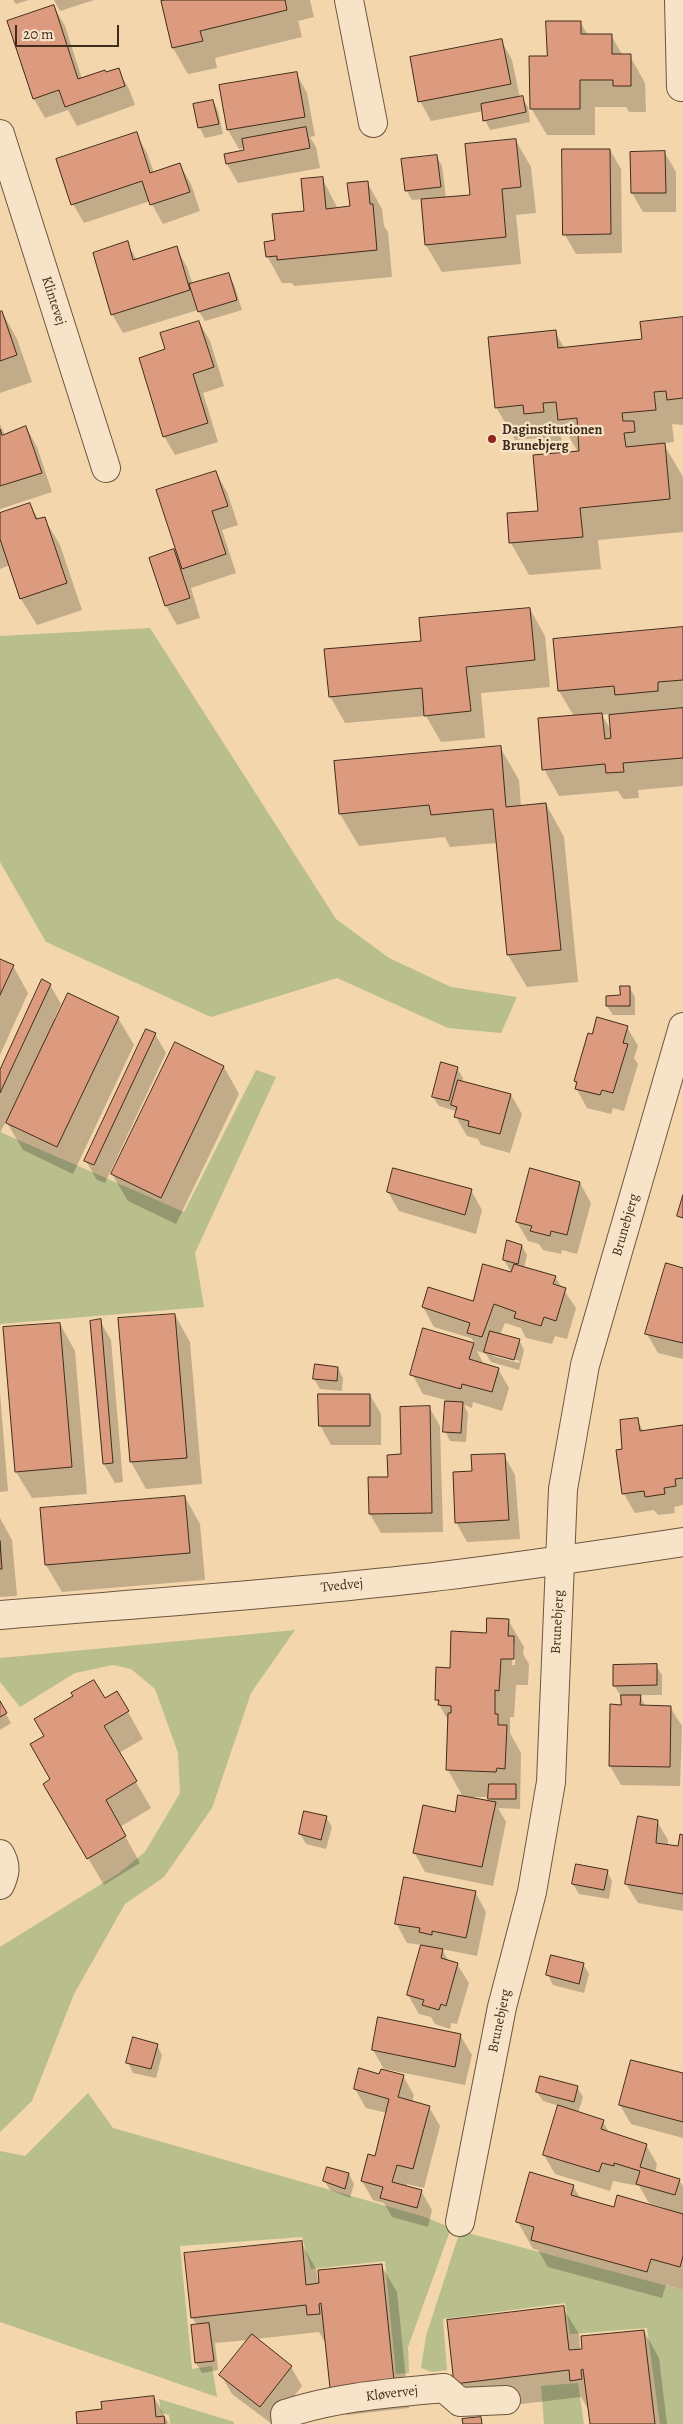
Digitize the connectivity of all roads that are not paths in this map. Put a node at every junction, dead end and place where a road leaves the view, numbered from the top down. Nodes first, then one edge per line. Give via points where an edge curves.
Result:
1 (350, 0) edge
2 (679, 0) edge
3 (680, 87) dead end
4 (373, 123) dead end
5 (0, 134) edge
6 (106, 468) dead end
7 (683, 1028) edge
8 (683, 1542) edge
9 (561, 1561) junction
10 (0, 1615) edge
11 (0, 1854) edge
12 (0, 1885) edge
13 (460, 2222) dead end
14 (506, 2400) dead end
15 (286, 2424) edge

1 - 4 street
2 - 3 street
5 - 6 street, Klintevej
7 - 9 street, Brunebjerg via 585,1365 562,1489
8 - 9 street, Tvedvej
9 - 10 street, Tvedvej via 271,1594
9 - 13 street, Brunebjerg via 551,1782 532,1892 502,2007
11 - 12 street via 5,1862 5,1874
14 - 15 street, Kløvervej via 460,2402 444,2388 314,2404 285,2414

